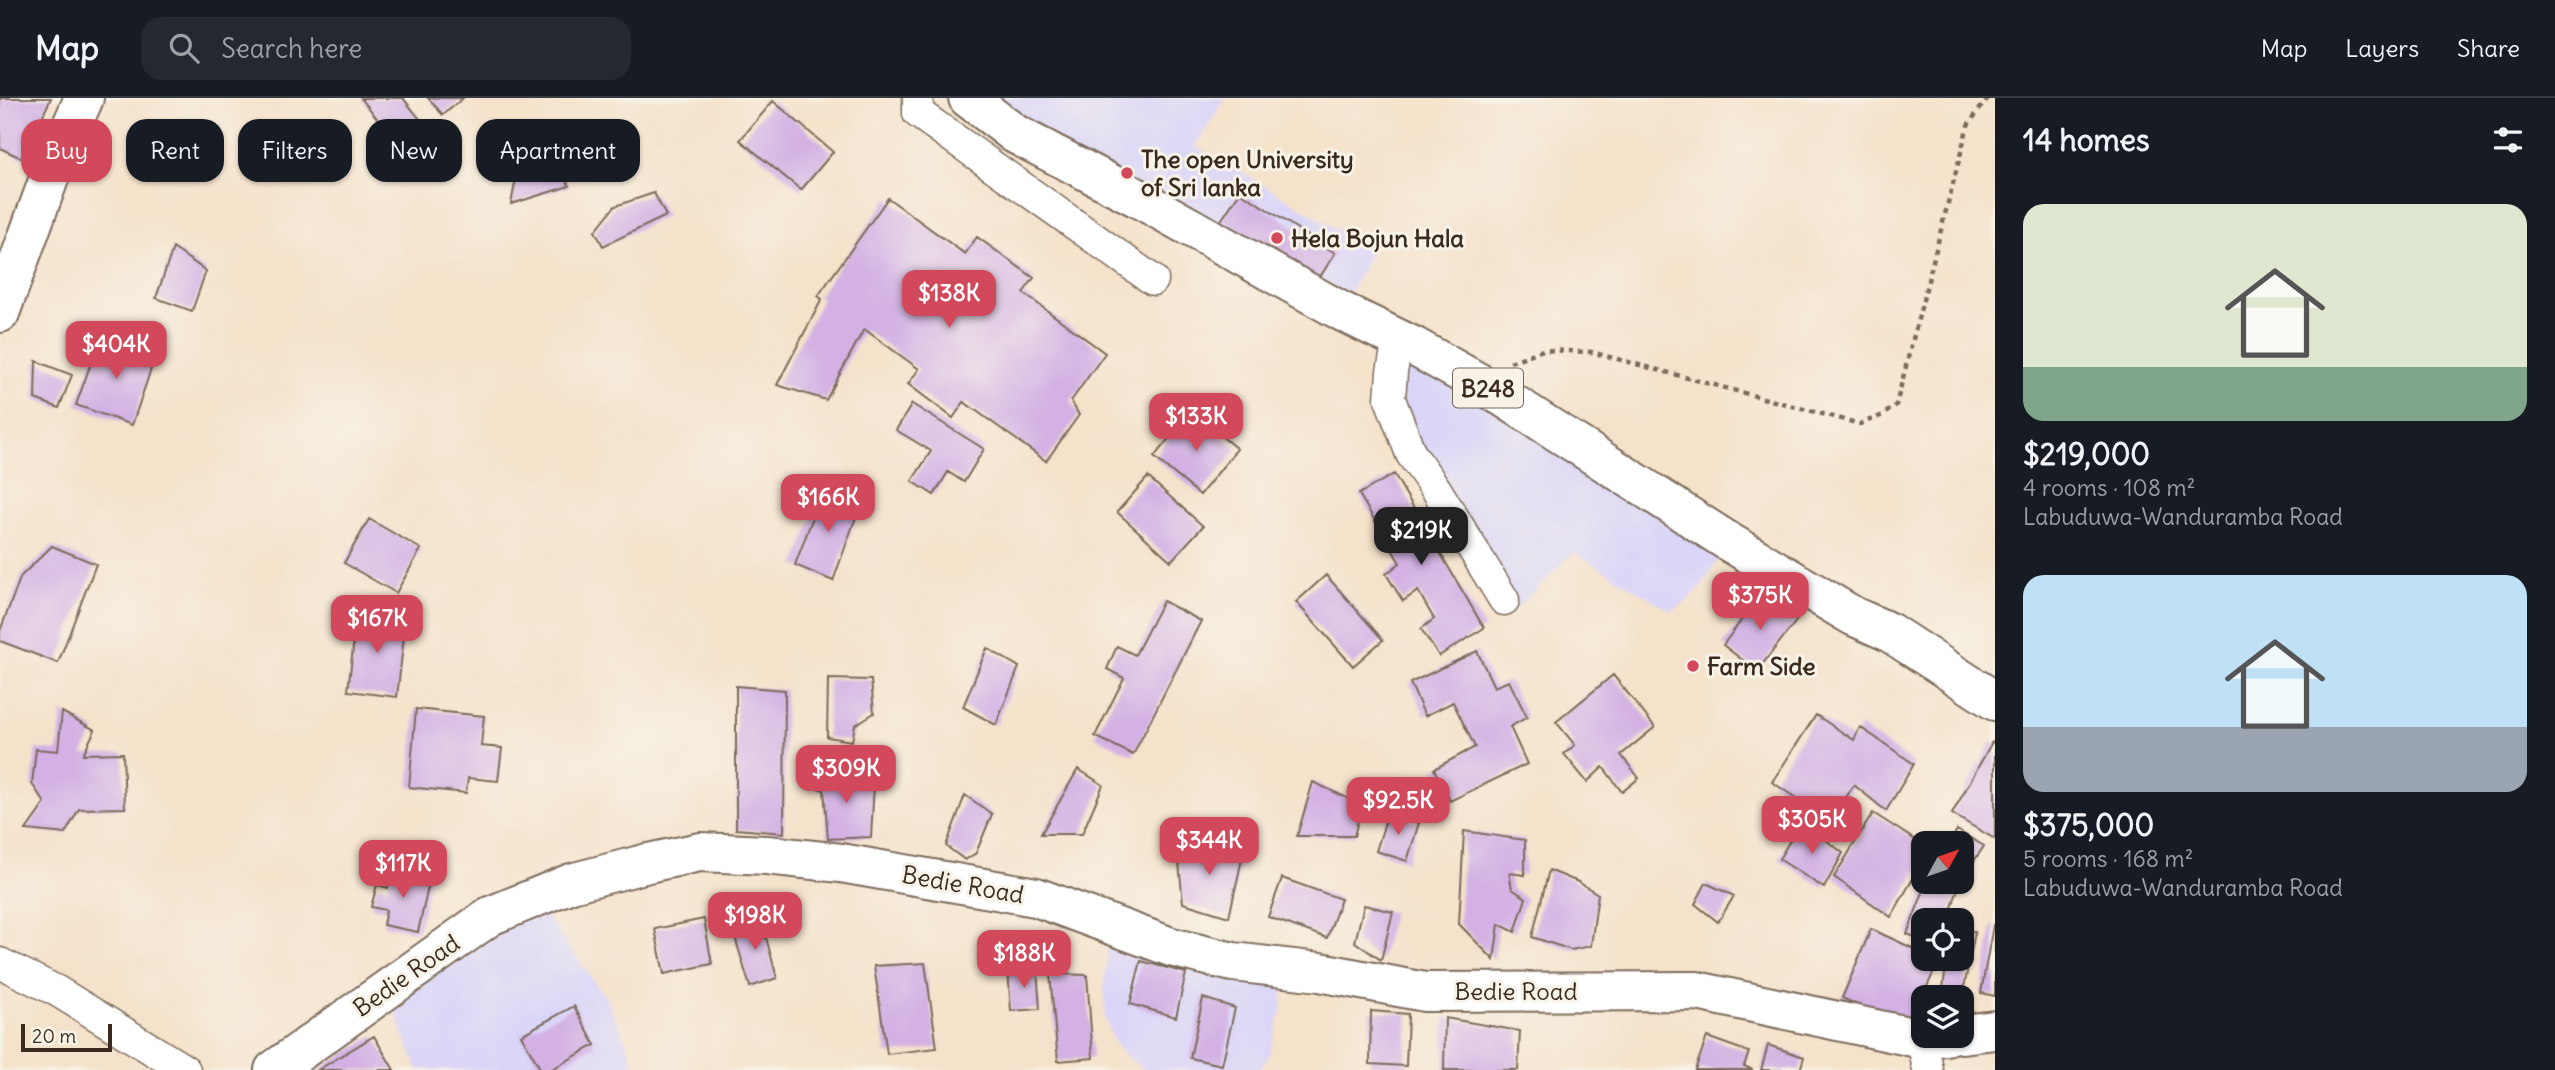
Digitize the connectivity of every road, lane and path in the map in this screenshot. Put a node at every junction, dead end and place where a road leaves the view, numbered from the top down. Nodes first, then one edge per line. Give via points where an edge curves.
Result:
1 (84, 98) edge
2 (918, 98) edge
3 (968, 98) edge
4 (1988, 98) edge
5 (1153, 280) dead end
6 (3, 296) edge
7 (1398, 339) junction
8 (1492, 390) junction
9 (1504, 600) dead end
10 (1995, 701) edge
11 (0, 963) edge
12 (1995, 1030) edge
13 (1974, 1033) edge
14 (1911, 1043) edge
15 (185, 1070) edge
16 (274, 1070) edge

1 - 6 street
2 - 5 street via 918,113
3 - 7 street, B248 via 1015,134
4 - 8 path via 1968,125 1896,405 1883,415 1860,424 1591,352 1543,350 1503,364
7 - 8 street, B248
7 - 9 street via 1390,399 1410,454
8 - 10 street, B248 via 1729,542 1853,616 1889,632
11 - 15 street via 57,991
12 - 13 street
14 - 16 street, Bedie Road via 1698,991 1425,992 1320,972 1233,962 1171,947 1035,897 841,863 700,852 571,883 490,916

